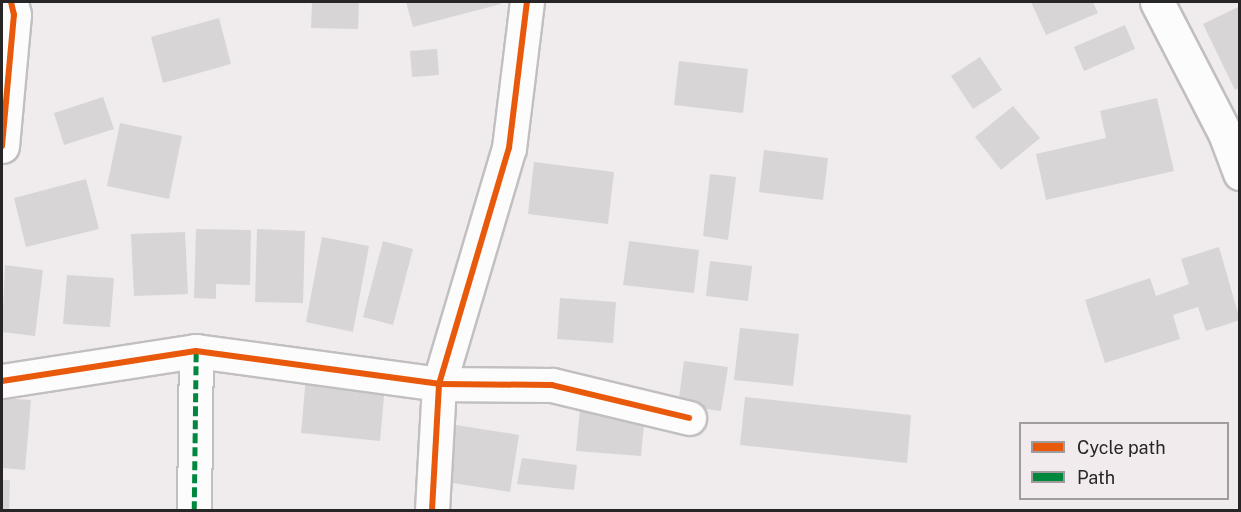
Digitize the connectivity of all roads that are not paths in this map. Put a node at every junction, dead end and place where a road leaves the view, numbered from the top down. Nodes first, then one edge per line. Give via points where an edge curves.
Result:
1 (11, 2) edge
2 (527, 2) edge
3 (1157, 2) edge
4 (1232, 130) edge
5 (2, 146) edge
6 (1239, 173) edge
7 (196, 351) junction
8 (2, 381) edge
9 (439, 384) junction
10 (689, 418) dead end
11 (194, 510) edge
12 (432, 510) edge

1 - 5 street via 14,15
2 - 9 street via 509,148
3 - 4 street
4 - 6 street
7 - 8 street
7 - 9 street
7 - 11 street
9 - 10 street via 552,385
9 - 12 street

